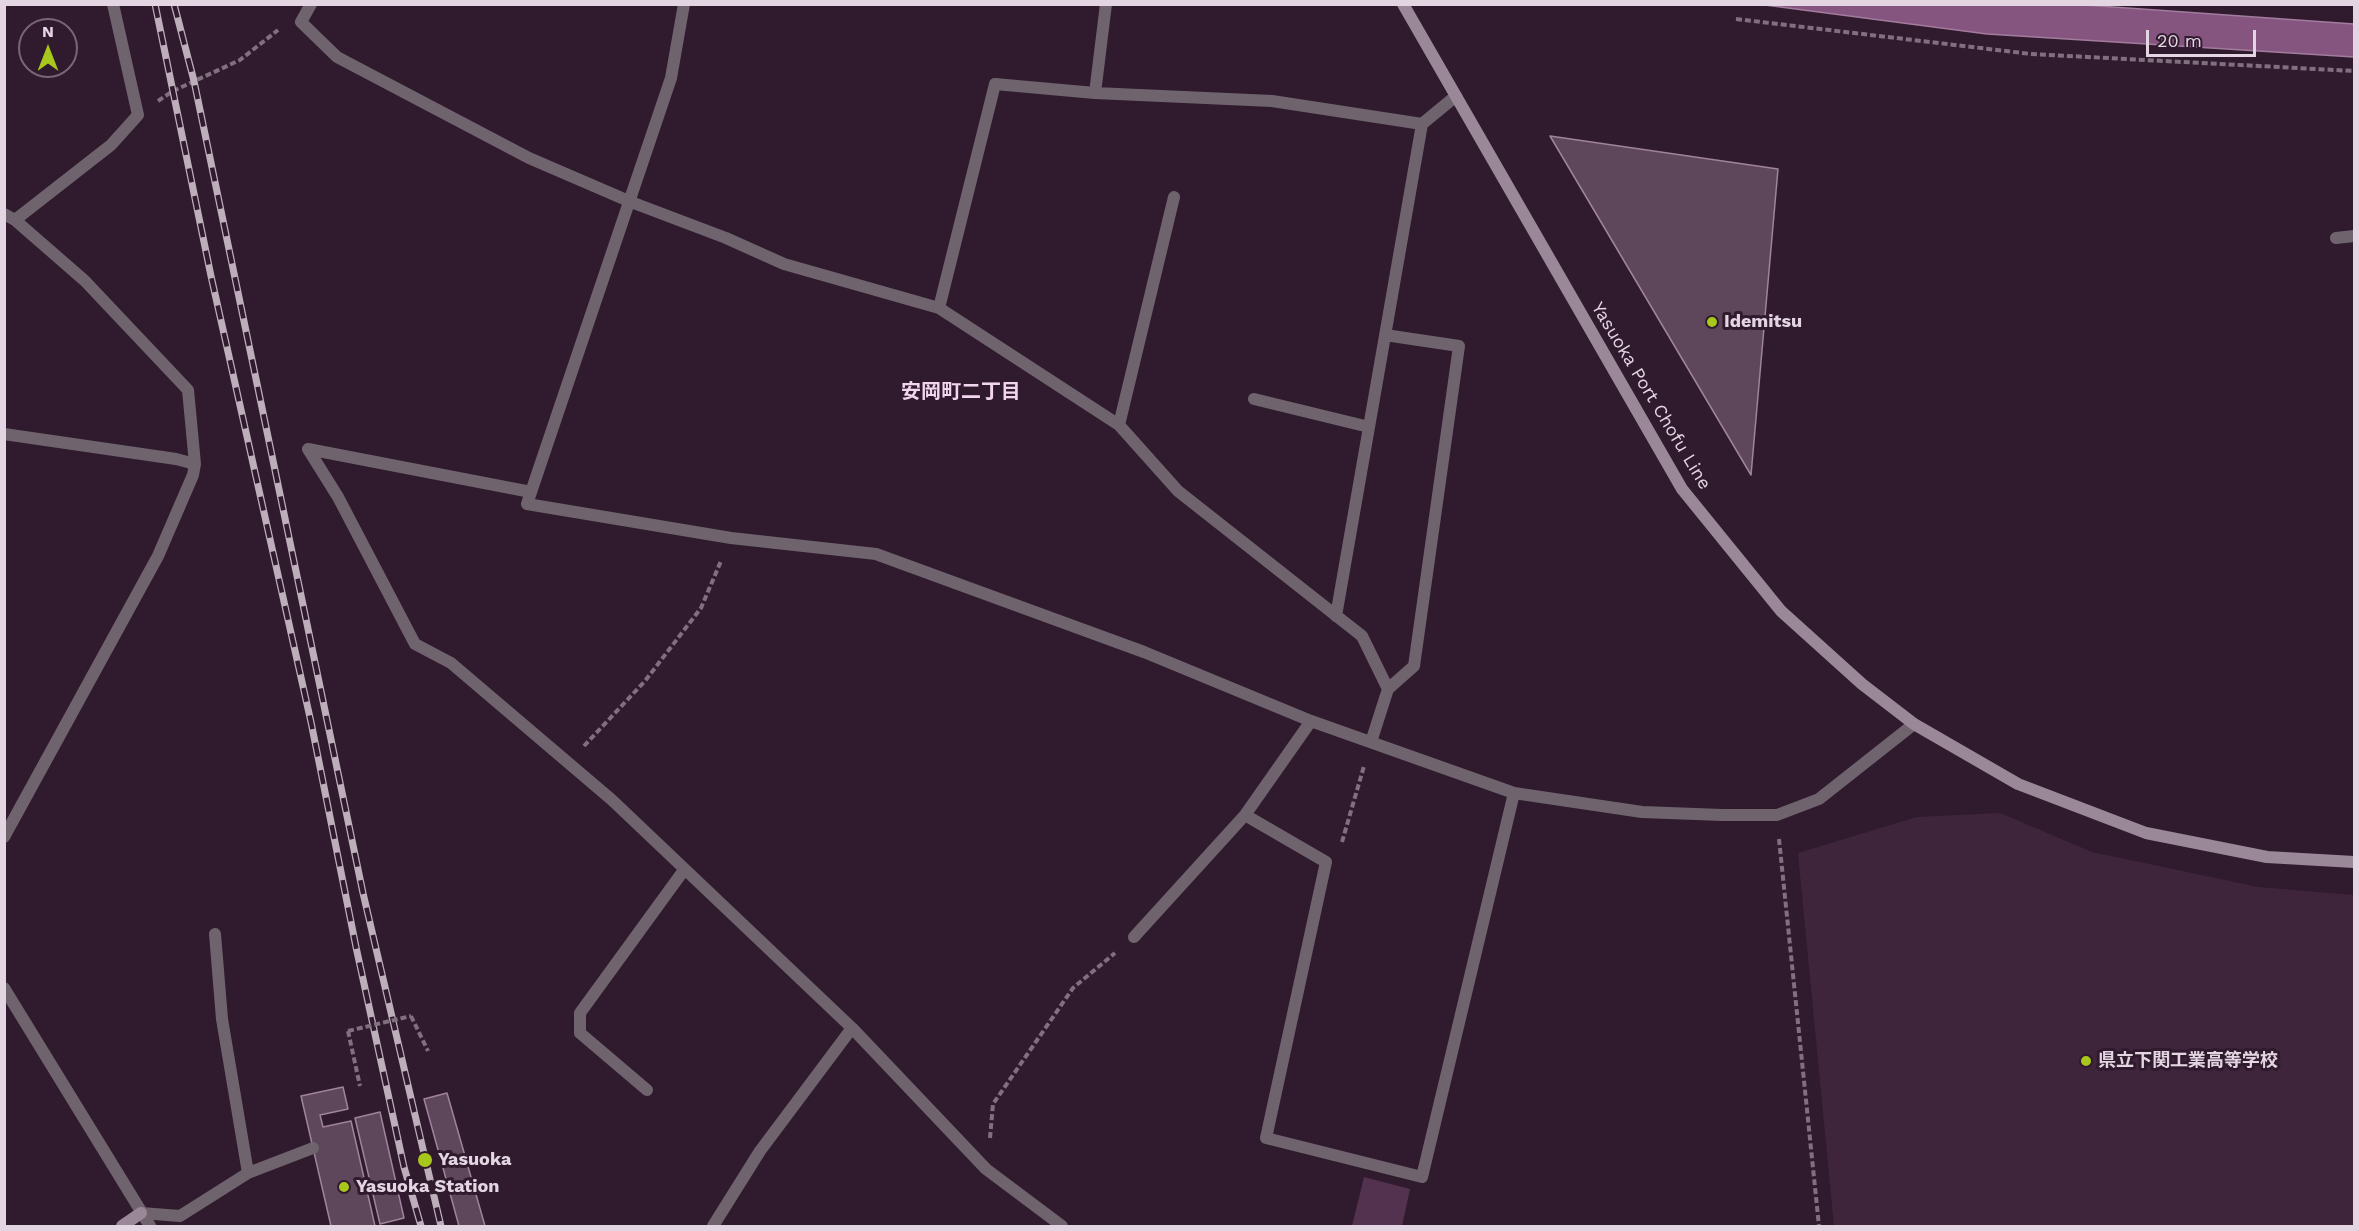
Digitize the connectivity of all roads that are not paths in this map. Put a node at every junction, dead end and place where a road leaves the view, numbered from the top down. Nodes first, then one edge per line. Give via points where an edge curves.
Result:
1 (113, 4) edge
2 (311, 4) edge
3 (684, 4) edge
4 (1106, 4) edge
5 (1403, 4) edge
6 (1095, 93) junction
7 (1456, 96) junction
8 (1422, 124) junction
9 (1174, 197) dead end
10 (631, 202) junction
11 (10, 217) edge
12 (2355, 236) edge
13 (2336, 238) dead end
14 (939, 308) junction
15 (1384, 335) junction
16 (1254, 399) dead end
17 (1119, 425) junction
18 (1369, 427) junction
19 (4, 434) edge
20 (195, 464) junction
21 (531, 492) junction
22 (1336, 616) junction
23 (1388, 690) junction
24 (1311, 720) junction
25 (1914, 724) junction
26 (1371, 742) junction
27 (1514, 793) junction
28 (1245, 815) junction
29 (4, 837) edge
30 (2355, 862) edge
31 (684, 870) junction
32 (215, 934) dead end
33 (1134, 937) road end
34 (4, 988) edge
35 (852, 1028) junction
36 (647, 1090) dead end
37 (313, 1148) dead end
38 (248, 1173) junction
39 (141, 1213) junction
40 (122, 1227) edge
41 (150, 1227) edge
42 (713, 1227) edge
43 (1062, 1227) edge

1 - 11 street via 138,115 111,145
2 - 10 street via 301,22 337,57 529,158
3 - 10 street via 671,78
4 - 6 street
5 - 7 main road, Yasuoka Port Chofu Line
6 - 8 street via 1272,101
6 - 14 street via 995,84
7 - 8 street
7 - 25 main road, Yasuoka Port Chofu Line via 1682,489 1781,611 1862,684
8 - 15 street
9 - 17 street
10 - 14 street via 784,264
10 - 21 street
11 - 20 street via 85,281 188,390
12 - 13 street
14 - 17 street
15 - 18 street
15 - 23 street via 1459,346 1414,666
16 - 18 street
17 - 22 street via 1178,491
18 - 22 street
19 - 20 street
20 - 29 street via 158,556
21 - 24 street via 527,504 731,538 876,554 1144,652
21 - 31 street via 308,448 415,644 451,663 612,800
22 - 23 street via 1362,636
23 - 26 street
24 - 26 street
24 - 28 street
25 - 27 street via 1819,799 1777,815 1642,812
25 - 30 main road, Yasuoka Port Chofu Line via 2018,784 2146,833 2267,857
26 - 27 street
27 - 28 street via 1422,1177 1266,1138 1326,862
28 - 33 street
31 - 35 street
31 - 36 street via 580,1013 580,1033
32 - 38 street via 222,1019
34 - 39 street
35 - 42 street via 760,1151
35 - 43 street via 986,1169
37 - 38 street
38 - 39 street via 180,1216
39 - 40 main road
39 - 41 street

